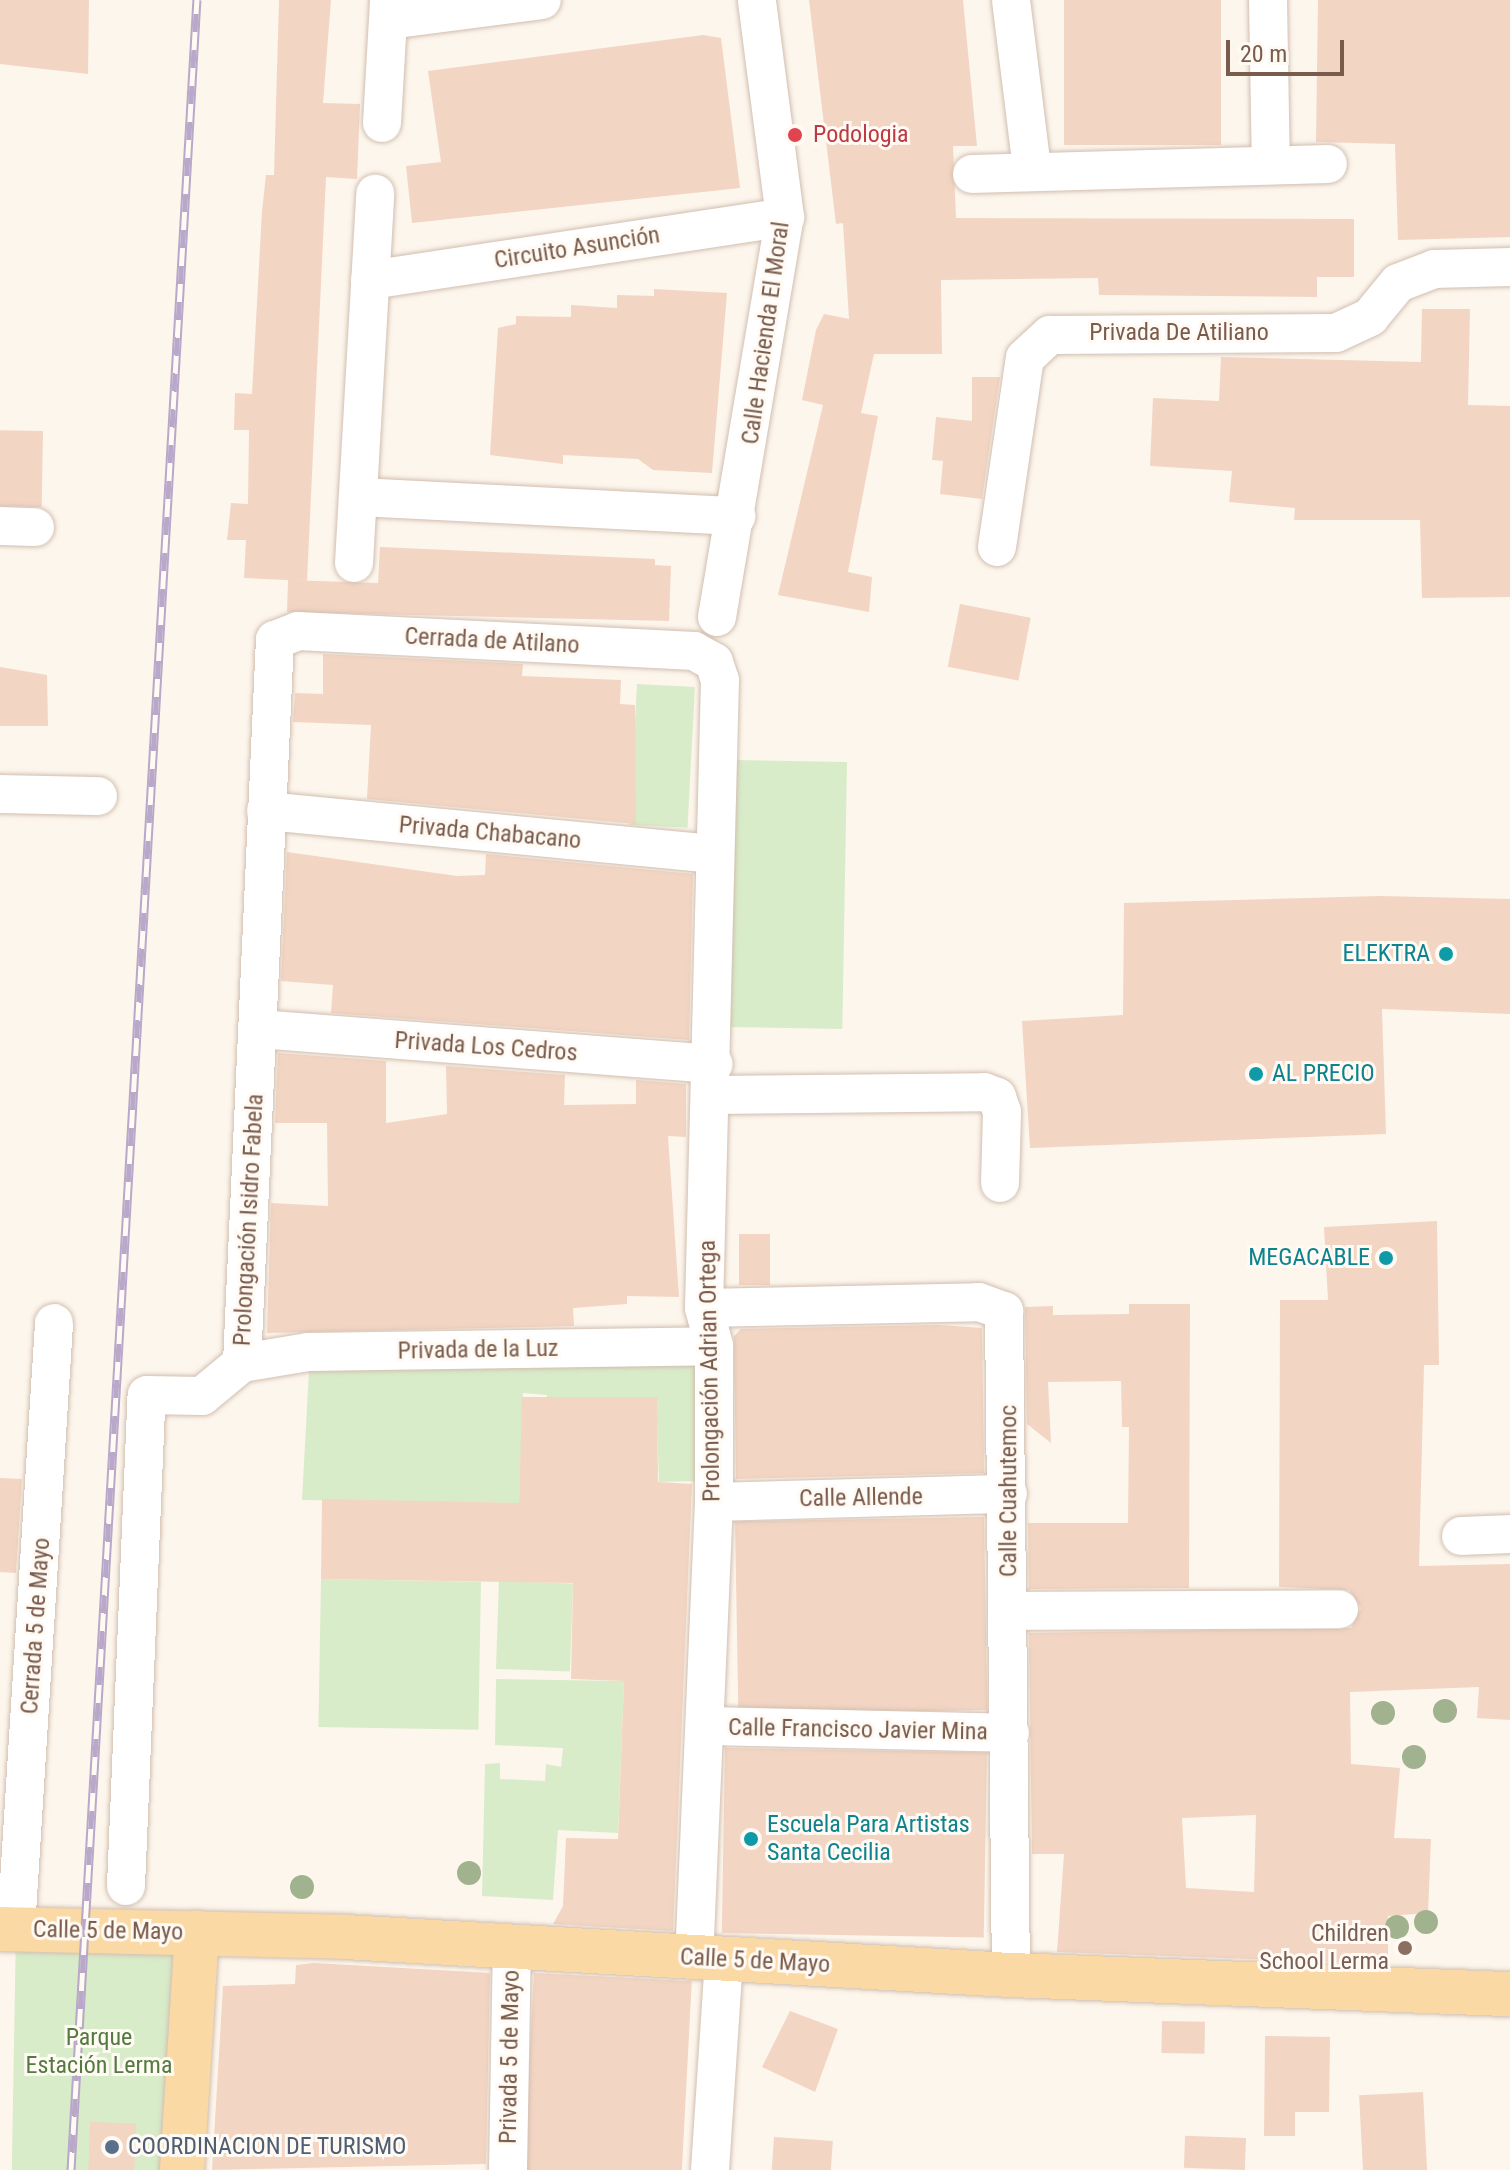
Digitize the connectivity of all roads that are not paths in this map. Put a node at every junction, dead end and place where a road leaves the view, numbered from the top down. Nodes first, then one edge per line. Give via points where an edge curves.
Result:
1 (542, 0) edge
2 (757, 0) edge
3 (1011, 0) edge
4 (1268, 0) edge
5 (389, 10) edge
6 (382, 123) dead end
7 (1328, 164) dead end
8 (1271, 165) junction
9 (1032, 168) junction
10 (972, 174) dead end
11 (375, 194) dead end
12 (785, 217) junction
13 (1510, 267) edge
14 (370, 280) junction
15 (358, 497) junction
16 (737, 516) junction
17 (997, 547) dead end
18 (354, 563) dead end
19 (717, 617) dead end
20 (290, 631) joint
21 (694, 651) joint
22 (0, 794) edge
23 (98, 796) dead end
24 (266, 811) junction
25 (714, 854) junction
26 (258, 1029) junction
27 (712, 1080) junction
28 (1000, 1183) dead end
29 (704, 1308) junction
30 (54, 1323) dead end
31 (714, 1346) junction
32 (242, 1363) junction
33 (1008, 1494) junction
34 (714, 1502) junction
35 (1510, 1534) edge
36 (1461, 1536) dead end
37 (1339, 1609) dead end
38 (1009, 1611) junction
39 (705, 1726) junction
40 (1010, 1733) junction
41 (126, 1886) dead end
42 (8, 1929) edge
43 (197, 1932) junction
44 (512, 1945) junction
45 (709, 1959) junction
46 (1011, 1975) junction
47 (1510, 1994) edge
48 (182, 2170) edge
49 (508, 2170) edge
50 (710, 2170) edge

1 - 5 street
2 - 12 street, Calle Hacienda El Moral
3 - 9 street
4 - 8 street
5 - 6 street
7 - 8 street
8 - 9 street
9 - 10 street
11 - 14 street
12 - 14 street, Circuito Asunción
12 - 16 street, Calle Hacienda El Moral
13 - 17 street, Privada De Atiliano via 1434,269 1398,283 1370,317 1336,333 1050,335 1025,358
14 - 15 street
15 - 16 street
15 - 18 street
16 - 19 street, Calle Hacienda El Moral
20 - 21 street, Cerrada de Atilano
20 - 24 street, Prolongación Isidro Fabela via 273,650
21 - 25 street, Prolongación Adrian Ortega via 714,662 720,680
22 - 23 street
24 - 25 street, Privada Chabacano
24 - 26 street, Prolongación Isidro Fabela
25 - 27 street, Prolongación Adrian Ortega
26 - 27 street, Privada Los Cedros
26 - 32 street, Prolongación Isidro Fabela
27 - 28 street, Privada Los Cedros via 984,1092 997,1097 1002,1112
27 - 29 street, Prolongación Adrian Ortega
29 - 31 street, Prolongación Adrian Ortega
29 - 33 street, Calle Cuahutemoc via 998,1303 1009,1324
30 - 42 street, Cerrada 5 de Mayo
31 - 32 street, Privada de la Luz via 308,1352
31 - 34 street, Prolongación Adrian Ortega
32 - 41 street, Prolongación Isidro Fabela via 202,1396 147,1395
33 - 34 street, Calle Allende
33 - 38 street, Calle Cuahutemoc
34 - 39 street, Prolongación Adrian Ortega
35 - 36 street
37 - 38 street
38 - 40 street, Calle Cuahutemoc
39 - 40 street, Calle Francisco Javier Mina
39 - 45 street, Prolongación Adrian Ortega
40 - 46 street, Calle Cuahutemoc
42 - 43 main road, Calle 5 de Mayo
43 - 44 main road, Calle 5 de Mayo
43 - 48 main road
44 - 45 main road, Calle 5 de Mayo
44 - 49 street, Privada 5 de Mayo
45 - 46 main road, Calle 5 de Mayo
45 - 50 street, Prolongación Adrian Ortega
46 - 47 main road, Calle 5 de Mayo

